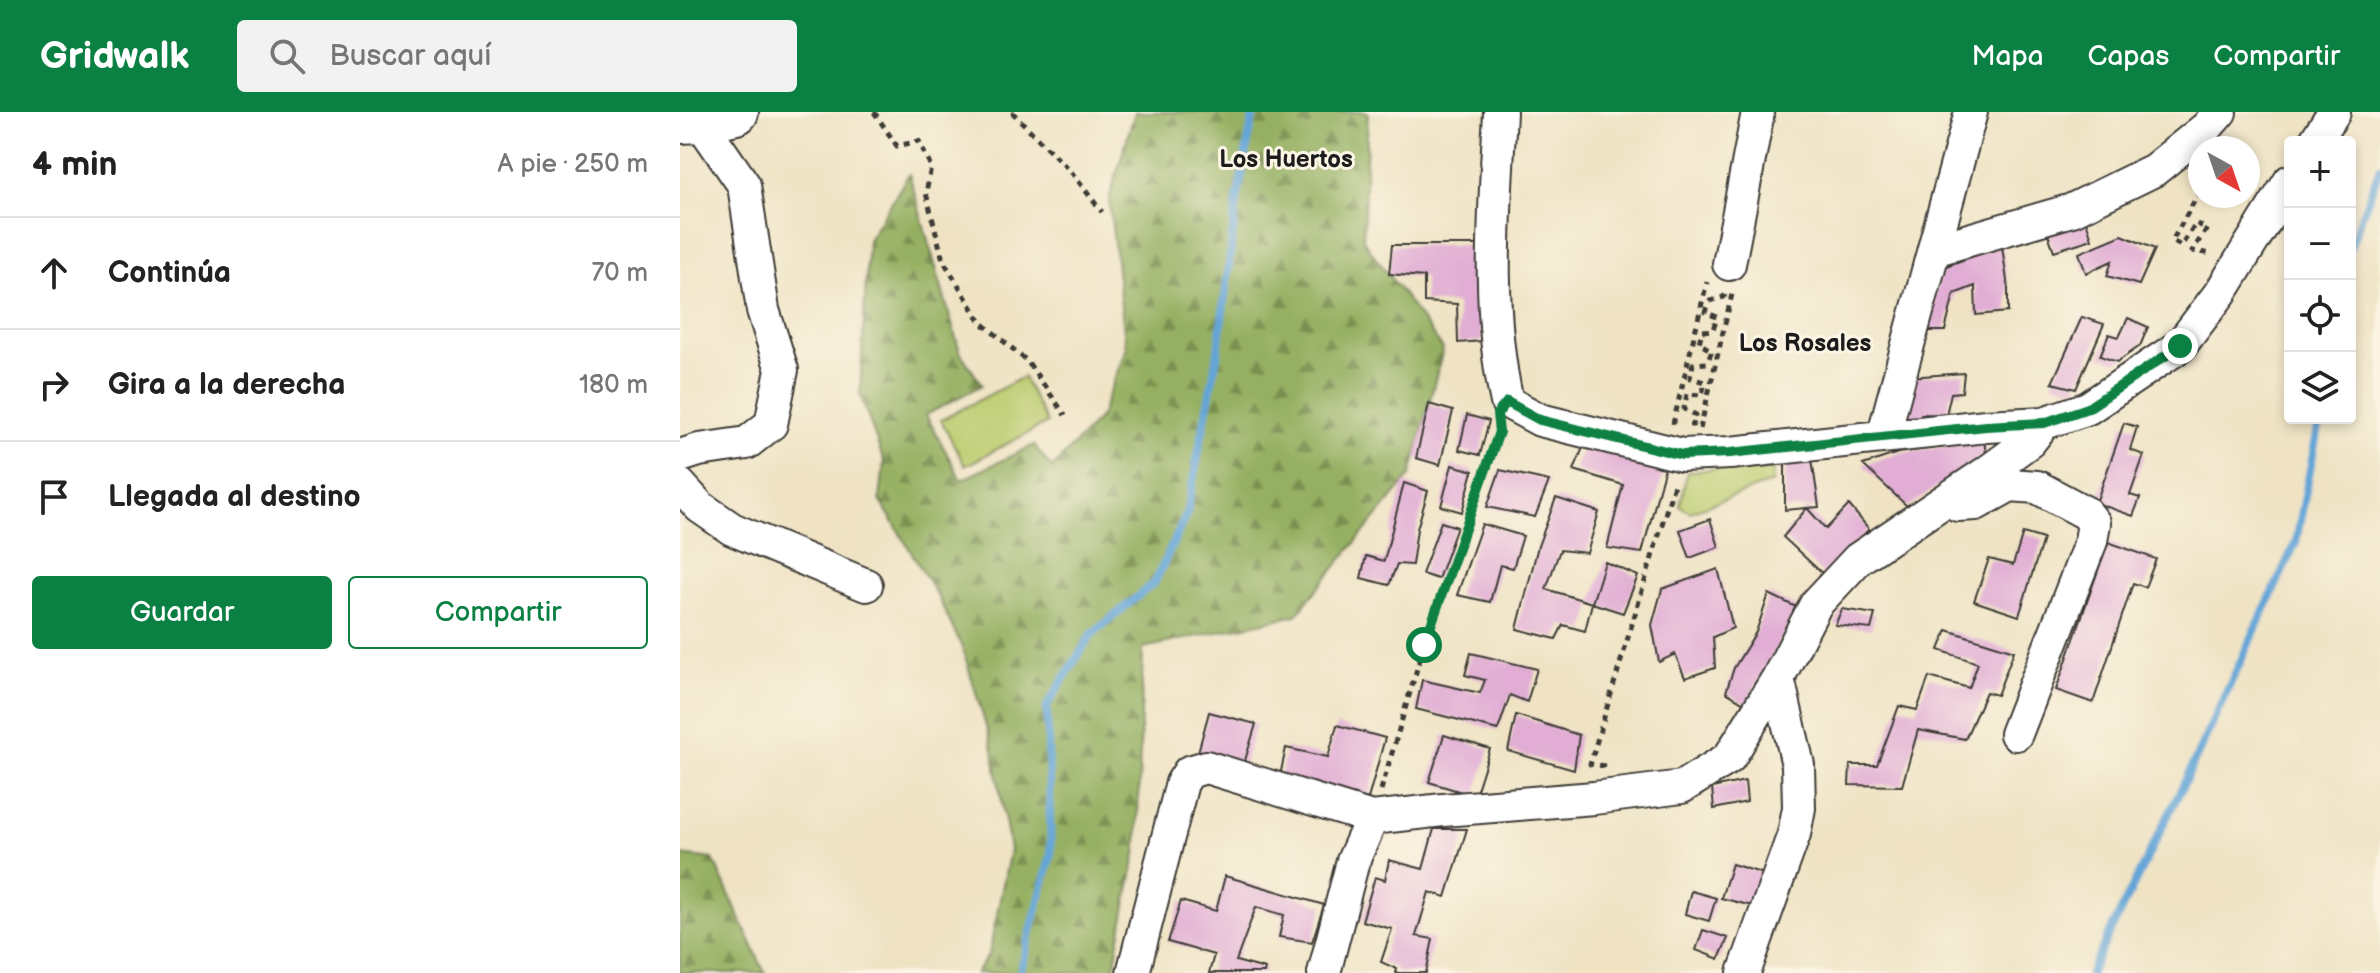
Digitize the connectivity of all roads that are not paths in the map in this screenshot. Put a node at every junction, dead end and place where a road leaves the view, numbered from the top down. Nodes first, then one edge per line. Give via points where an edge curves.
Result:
1 (1500, 112) edge
2 (1758, 112) edge
3 (1971, 112) edge
4 (2220, 112) edge
5 (2334, 112) edge
6 (705, 118) edge
7 (2319, 136) edge
8 (2284, 190) edge
9 (1934, 250) junction
10 (1729, 264) road end
11 (2044, 423) junction
12 (1883, 437) junction
13 (680, 456) edge
14 (680, 485) edge
15 (1949, 499) junction
16 (866, 585) dead end
17 (1778, 678) junction
18 (2016, 734) dead end
19 (1372, 818) junction
20 (1133, 973) edge
21 (1324, 973) edge
22 (1744, 973) edge

1 - 12 street via 1494,230 1498,362 1507,402 1540,420 1681,453
2 - 10 street
3 - 9 street
4 - 9 street via 2154,170 2072,210
5 - 7 street
6 - 13 street via 744,185 763,310 782,370 771,424 747,443
8 - 11 street via 2221,292 2180,346 2088,408
9 - 12 street
11 - 12 street
11 - 15 street via 2030,441
14 - 16 street via 732,529
15 - 17 street via 1858,559 1816,604
15 - 18 street via 1957,505 1976,504 2010,485 2037,487 2086,513 2094,523
17 - 19 street via 1729,758 1682,787
17 - 22 street via 1798,765 1799,808
19 - 20 street via 1206,767 1189,772
19 - 21 street via 1353,861

